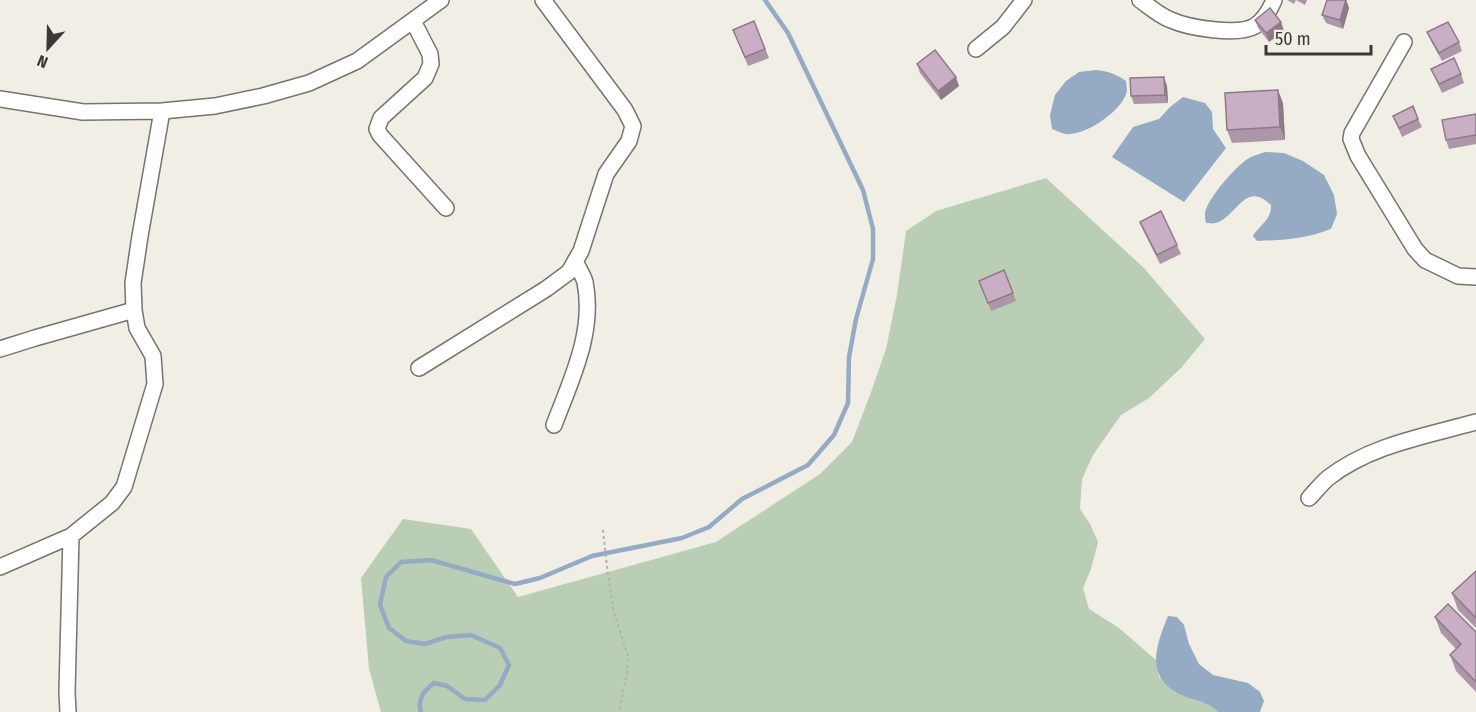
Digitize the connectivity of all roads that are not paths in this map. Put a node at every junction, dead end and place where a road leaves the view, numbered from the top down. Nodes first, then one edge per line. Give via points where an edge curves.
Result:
1 (441, 0) edge
2 (543, 0) edge
3 (1024, 0) edge
4 (1140, 0) edge
5 (1274, 0) edge
6 (413, 21) junction
7 (1404, 42) dead end
8 (976, 50) dead end
9 (0, 99) edge
10 (162, 111) junction
11 (446, 208) dead end
12 (575, 261) junction
13 (1476, 277) edge
14 (134, 310) junction
15 (0, 349) edge
16 (419, 368) dead end
17 (1476, 422) edge
18 (554, 425) dead end
19 (1309, 498) dead end
20 (71, 536) junction
21 (0, 567) edge
22 (68, 712) edge

1 - 6 street
2 - 12 street via 626,110 633,126 629,141 606,174
3 - 8 street via 1003,27
4 - 5 street via 1170,20 1198,28 1235,31 1254,27
6 - 10 street via 357,61 309,83 224,104
6 - 11 street via 431,64 425,78 381,118 377,129
7 - 13 street via 1351,139 1415,249 1425,260 1458,276
9 - 10 street via 83,112
10 - 14 street via 133,283
12 - 16 street via 569,272 546,289
12 - 18 street via 585,280 587,317 579,358
14 - 15 street
14 - 20 street via 137,328 153,356 155,384 148,411 124,487 112,503
17 - 19 street via 1359,458 1327,479
20 - 21 street
20 - 22 street

